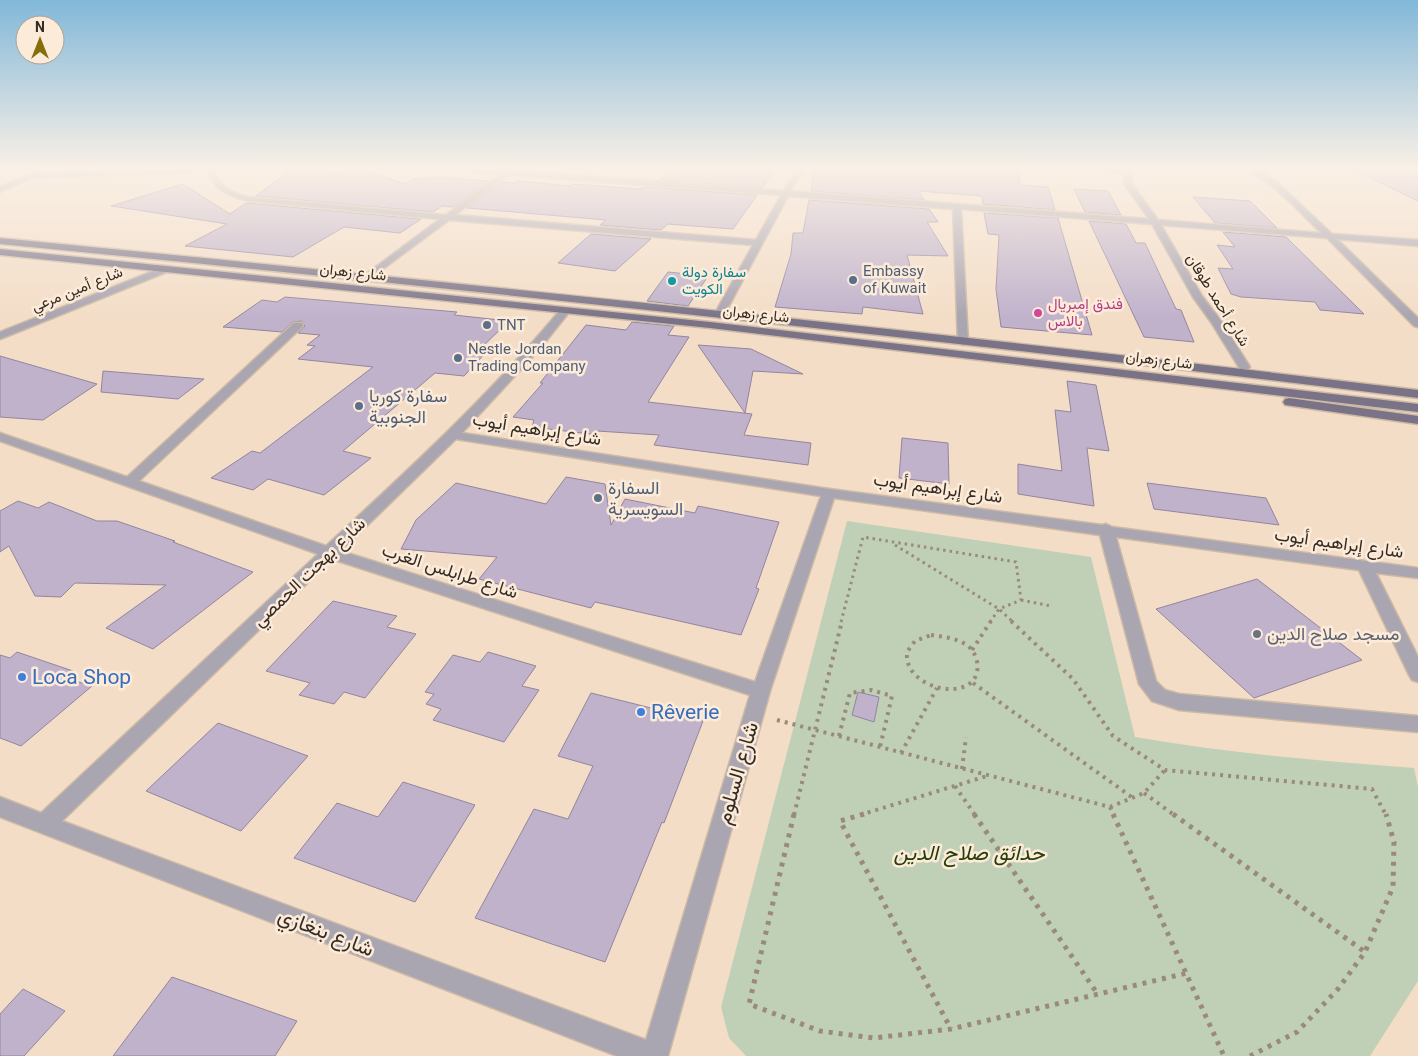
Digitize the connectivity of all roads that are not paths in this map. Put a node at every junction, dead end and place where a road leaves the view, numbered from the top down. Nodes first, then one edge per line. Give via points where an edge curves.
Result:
1 (446, 219) edge
2 (476, 219) edge
3 (771, 219) edge
4 (958, 219) edge
5 (1119, 219) edge
6 (1153, 219) edge
7 (1313, 219) edge
8 (1155, 222) junction
9 (1330, 236) junction
10 (0, 241) edge
11 (759, 243) junction
12 (1418, 243) edge
13 (0, 252) edge
14 (166, 269) junction
15 (368, 277) junction
16 (565, 311) junction
17 (719, 315) junction
18 (1418, 324) edge
19 (298, 325) dead end
20 (0, 336) edge
21 (963, 342) junction
22 (1244, 367) junction
23 (1221, 370) junction
24 (1188, 380) junction
25 (1418, 384) edge
26 (1418, 394) edge
27 (1418, 408) edge
28 (1418, 420) edge
29 (453, 435) junction
30 (0, 437) edge
31 (129, 483) junction
32 (829, 492) junction
33 (1106, 529) junction
34 (330, 553) junction
35 (1364, 565) junction
36 (1418, 572) edge
37 (1418, 674) edge
38 (761, 691) junction
39 (1418, 724) edge
40 (0, 807) edge
41 (44, 824) junction
42 (653, 1056) edge

1 - 15 street
2 - 11 street
3 - 11 street
4 - 21 street
5 - 8 street
6 - 8 street, شارع أحمد طوقان
7 - 9 street
8 - 9 street
8 - 22 street, شارع أحمد طوقان via 1198,297
9 - 12 street
9 - 18 street
10 - 15 main road, شارع زهران
11 - 17 street
13 - 14 main road, شارع زهران
14 - 16 main road, شارع زهران
14 - 20 street, شارع أمين مرعي
15 - 17 main road, شارع زهران
16 - 24 main road, شارع زهران
16 - 29 street, شارع بهجت الحمصي
17 - 21 main road, شارع زهران
19 - 31 street
21 - 23 main road, شارع زهران
22 - 23 main road
22 - 25 main road
23 - 26 main road, شارع زهران
24 - 27 main road, شارع زهران
24 - 28 main road via 1230,393
29 - 32 street, شارع إبراهيم أيوب
29 - 34 street, شارع بهجت الحمصي
30 - 31 street, شارع طرابلس الغرب
31 - 34 street, شارع طرابلس الغرب
32 - 33 street, شارع إبراهيم أيوب
32 - 38 street, شارع السلوم
33 - 35 street, شارع إبراهيم أيوب
33 - 39 street via 1148,684 1158,696 1179,702
34 - 38 street, شارع طرابلس الغرب
34 - 41 street, شارع بهجت الحمصي
35 - 36 street, شارع إبراهيم أيوب
35 - 37 street
38 - 42 street, شارع السلوم
40 - 41 street, شارع بنغازي
41 - 42 street, شارع بنغازي

